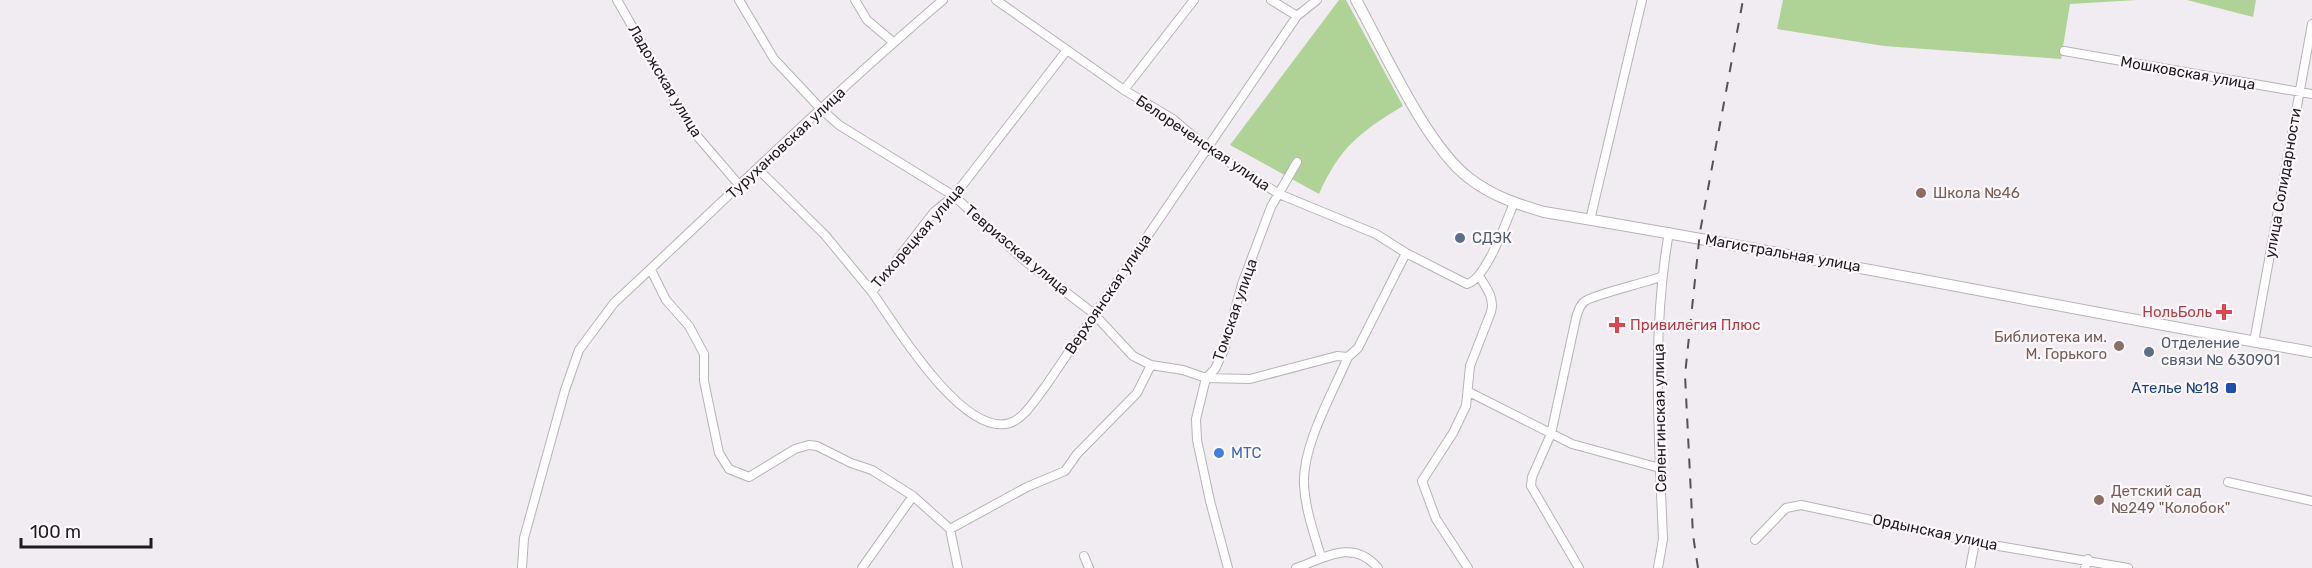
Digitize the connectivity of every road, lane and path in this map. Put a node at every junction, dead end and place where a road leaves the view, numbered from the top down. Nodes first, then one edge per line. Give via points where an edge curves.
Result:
1 (616, 0) edge
2 (739, 0) edge
3 (855, 0) edge
4 (943, 0) edge
5 (996, 0) edge
6 (1194, 0) edge
7 (1271, 0) edge
8 (1317, 0) edge
9 (1356, 0) edge
10 (1642, 0) edge
11 (1297, 16) junction
12 (2312, 24) edge
13 (893, 42) junction
14 (1067, 50) junction
15 (2064, 51) dead end
16 (1124, 90) junction
17 (2300, 92) junction
18 (2312, 94) edge
19 (821, 110) junction
20 (1208, 149) junction
21 (1298, 162) dead end
22 (758, 169) junction
23 (740, 186) junction
24 (1280, 194) junction
25 (954, 196) junction
26 (1514, 203) junction
27 (1590, 220) junction
28 (1669, 232) junction
29 (1406, 253) junction
30 (651, 270) junction
31 (1479, 276) junction
32 (1660, 278) junction
33 (872, 292) junction
34 (1093, 313) junction
35 (2254, 342) junction
36 (2312, 352) edge
37 (1348, 357) junction
38 (1151, 365) junction
39 (1206, 378) junction
40 (1468, 392) junction
41 (1551, 434) junction
42 (1660, 468) junction
43 (2228, 482) dead end
44 (913, 496) junction
45 (2312, 501) edge
46 (950, 530) junction
47 (1755, 540) dead end
48 (1975, 542) junction
49 (1084, 556) dead end
50 (1321, 557) junction
51 (2086, 564) edge
52 (1377, 567) edge
53 (522, 568) edge
54 (862, 568) edge
55 (958, 568) edge
56 (1089, 568) edge
57 (1228, 568) edge
58 (1296, 568) edge
59 (1468, 568) edge
60 (1579, 568) edge
61 (1658, 568) edge
62 (1970, 568) edge
63 (2128, 568) edge

1 - 23 street, Ладожская улица via 692,130
2 - 19 street, Тевризская улица via 774,60
3 - 13 street via 867,20
4 - 13 street, Турухановская улица
5 - 14 street, Белореченская улица
6 - 16 street
7 - 11 street
8 - 11 street, Верхоянская улица
9 - 26 main road, Магистральная улица via 1445,154 1477,184
10 - 27 street
11 - 20 street, Верхоянская улица
12 - 17 street, улица Солидарности
13 - 19 street, Турухановская улица
14 - 16 street, Белореченская улица
14 - 25 street, Тихорецкая улица
15 - 17 street, Мошковская улица
16 - 20 street, Белореченская улица via 1173,119
17 - 18 street, Мошковская улица
17 - 35 street, улица Солидарности
19 - 22 street, Турухановская улица
19 - 25 street, Тевризская улица
20 - 24 street, Белореченская улица
20 - 34 street, Верхоянская улица
21 - 24 street, Томская улица
22 - 23 street, Турухановская улица
22 - 33 street, Тихорецкая улица via 825,235
23 - 30 street, Турухановская улица
24 - 29 street, Белореченская улица via 1376,234
24 - 39 street, Томская улица via 1271,207 1242,284 1224,350
25 - 33 street, Тихорецкая улица via 934,212
25 - 34 street, Тевризская улица via 1024,260
26 - 27 main road, Магистральная улица
26 - 31 street
27 - 28 main road, Магистральная улица
28 - 32 street, Селенгинская улица
28 - 35 main road, Магистральная улица
29 - 31 street, Белореченская улица via 1467,284
29 - 37 street via 1358,348
30 - 44 street via 666,300 689,326 704,354 704,381 719,453 729,469 749,477 795,449 817,446 872,470
30 - 53 street, Турухановская улица via 595,326 579,350 526,527
31 - 40 street via 1494,305 1470,366
32 - 41 street via 1593,296 1579,308
32 - 42 street, Селенгинская улица
33 - 34 street, Верхоянская улица via 918,358 960,407 997,424 1009,423 1026,411
34 - 38 street, Тевризская улица via 1133,356
35 - 36 main road, Магистральная улица
37 - 39 street, Тевризская улица via 1337,356 1250,379
37 - 50 street via 1306,459 1307,507
38 - 39 street, Тевризская улица
38 - 46 street via 1137,393 1065,471 1027,487
39 - 57 street, Томская улица via 1196,419 1197,440
40 - 41 street
40 - 59 street via 1453,433 1422,481 1436,519
41 - 42 street via 1572,444
41 - 60 street via 1531,486
42 - 61 street, Селенгинская улица via 1663,539
43 - 45 street
44 - 46 street
44 - 54 street
46 - 55 street
47 - 48 street, Ордынская улица via 1786,508 1802,505
48 - 51 street, Ордынская улица
48 - 62 street
49 - 56 street
50 - 52 street via 1339,551 1352,552 1367,557
50 - 58 street
51 - 63 street, Ордынская улица

